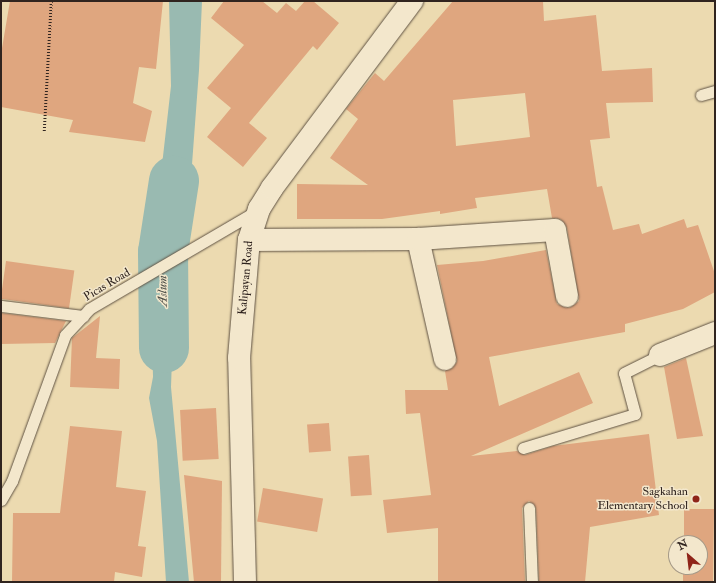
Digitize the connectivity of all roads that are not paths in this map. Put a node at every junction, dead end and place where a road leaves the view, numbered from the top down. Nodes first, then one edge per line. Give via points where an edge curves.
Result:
1 (412, 1) edge
2 (715, 91) edge
3 (701, 95) dead end
4 (259, 209) junction
5 (249, 240) junction
6 (418, 240) junction
7 (567, 296) dead end
8 (1, 306) edge
9 (83, 316) junction
10 (715, 333) edge
11 (660, 355) joint
12 (445, 360) dead end
13 (523, 448) dead end
14 (1, 500) edge
15 (529, 508) dead end
16 (245, 582) edge
17 (532, 582) edge

1 - 4 street, Kalipayan Road
2 - 3 lane
4 - 5 street, Kalipayan Road
4 - 9 lane, Picas Road
5 - 6 street
5 - 16 street, Kalipayan Road via 239,358
6 - 7 street via 555,230
6 - 12 street
8 - 9 lane
9 - 14 lane, Picas Road via 64,335 12,481
10 - 11 street
11 - 13 lane via 624,373 635,414
15 - 17 lane

